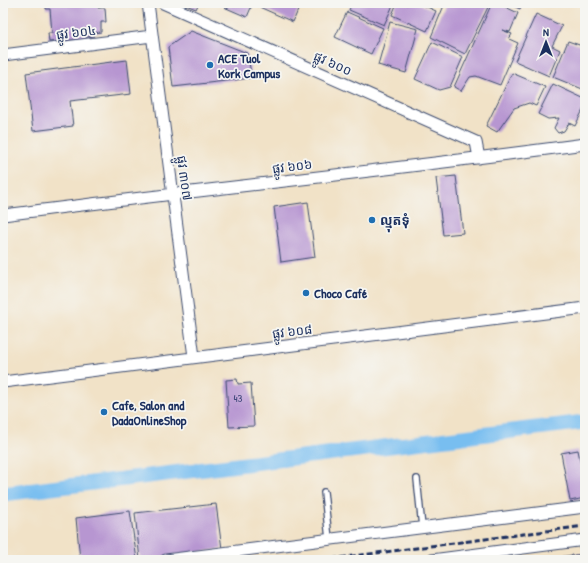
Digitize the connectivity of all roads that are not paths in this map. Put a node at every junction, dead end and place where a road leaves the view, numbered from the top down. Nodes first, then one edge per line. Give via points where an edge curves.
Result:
1 (148, 3) edge
2 (163, 3) edge
3 (152, 36) junction
4 (3, 55) edge
5 (585, 144) edge
6 (479, 158) junction
7 (173, 194) junction
8 (3, 215) edge
9 (585, 308) edge
10 (194, 358) junction
11 (3, 382) edge
12 (417, 479) dead end
13 (324, 492) dead end
14 (585, 507) edge
15 (422, 527) junction
16 (329, 539) junction
17 (585, 540) edge
18 (166, 560) edge
19 (432, 560) edge

1 - 3 street, ផ្លូវ ៣០៧
2 - 6 street, ផ្លូវ ៦០០ via 476,142
3 - 4 street, ផ្លូវ ៦០៤
3 - 7 street, ផ្លូវ ៣០៧
5 - 6 street, ផ្លូវ ៦០៦
6 - 7 street, ផ្លូវ ៦០៦
7 - 8 street, ផ្លូវ ៦០៦
7 - 10 street, ផ្លូវ ៣០៧
9 - 10 street, ផ្លូវ ៦០៨
10 - 11 street, ផ្លូវ ៦០៨
12 - 15 lane
13 - 16 lane
14 - 15 street
15 - 16 street
16 - 18 street
17 - 19 street

